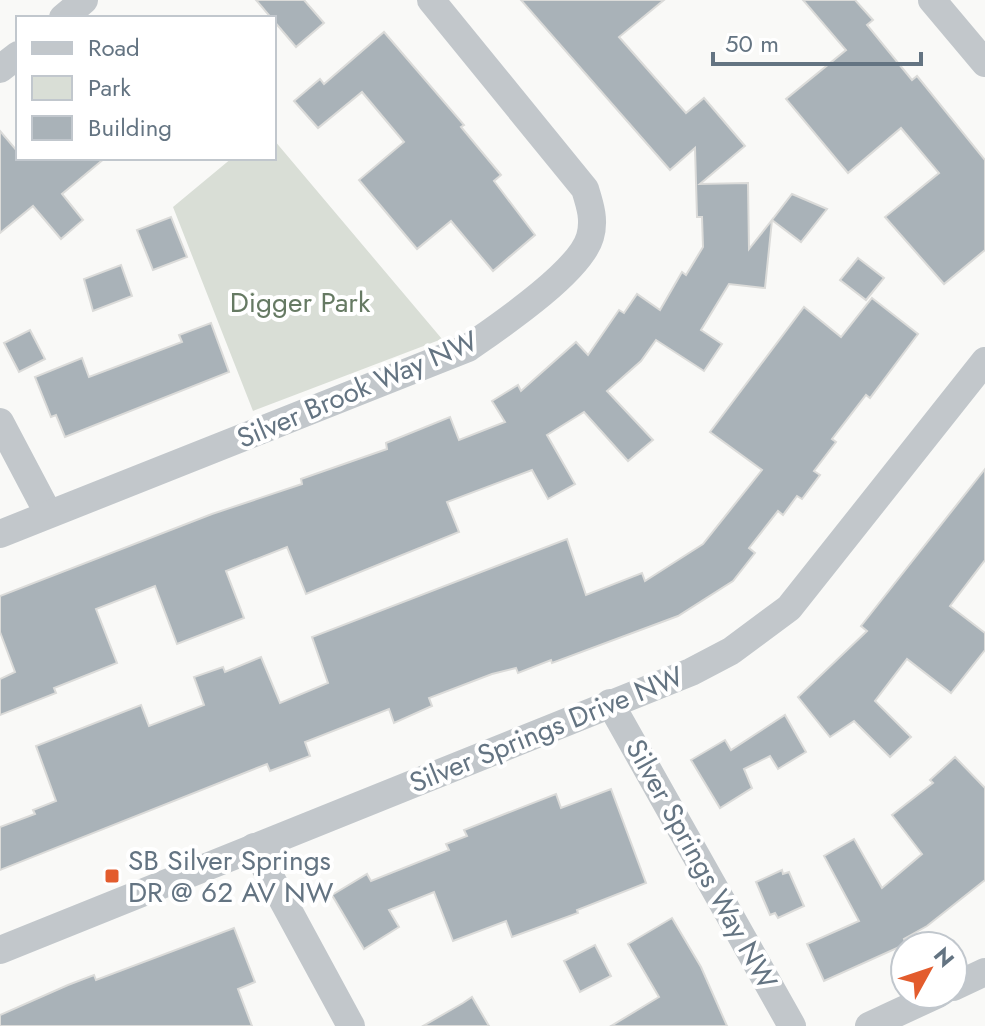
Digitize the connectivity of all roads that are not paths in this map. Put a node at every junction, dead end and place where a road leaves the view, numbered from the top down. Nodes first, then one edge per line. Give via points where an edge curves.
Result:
1 (84, 0) edge
2 (431, 0) edge
3 (932, 0) edge
4 (65, 16) edge
5 (16, 57) edge
6 (985, 63) edge
7 (0, 69) edge
8 (985, 361) edge
9 (0, 422) edge
10 (48, 513) junction
11 (0, 534) edge
12 (610, 703) junction
13 (254, 847) junction
14 (0, 950) edge
15 (904, 1010) edge
16 (351, 1026) edge
17 (792, 1026) edge
18 (869, 1026) edge

1 - 4 street
2 - 10 street, Silver Brook Way NW via 585,189 593,214 590,240 550,286 468,348
3 - 6 street
5 - 7 street
8 - 12 street, Silver Springs Drive NW via 789,608 731,651
9 - 10 street
10 - 11 street, Silver Brook Way NW
12 - 13 street, Silver Springs Drive NW
12 - 17 street, Silver Springs Way NW
13 - 14 street, Silver Springs Drive NW
13 - 16 street
15 - 18 street

